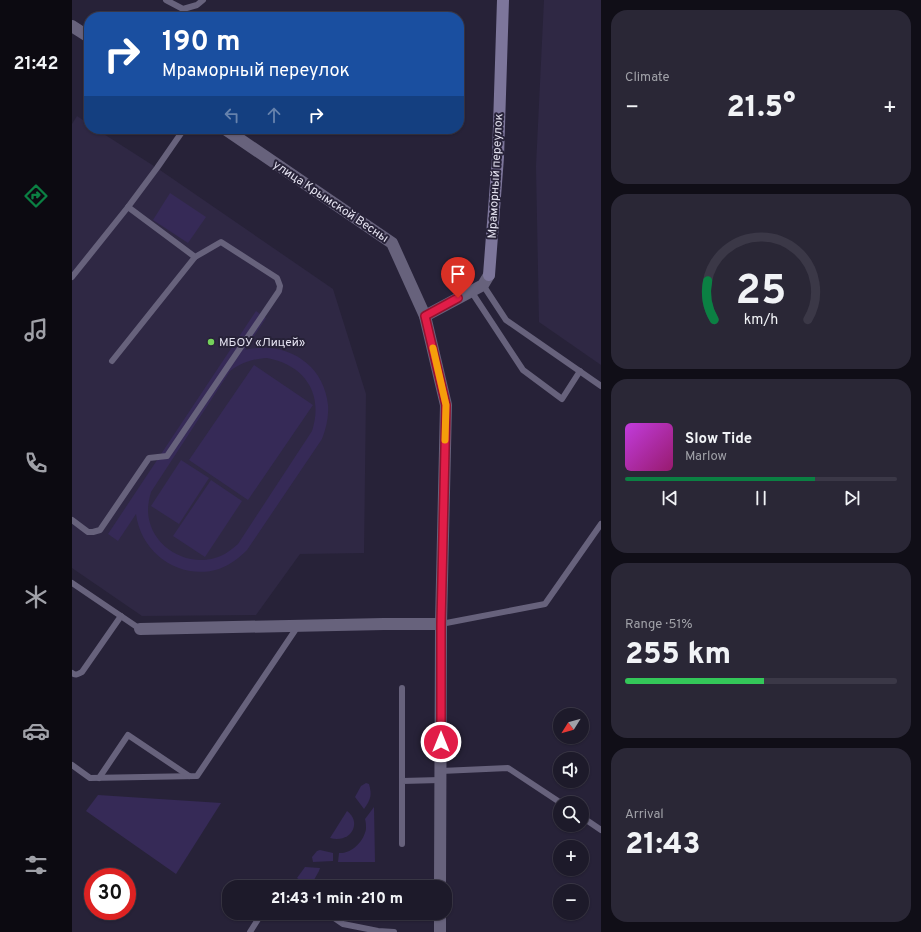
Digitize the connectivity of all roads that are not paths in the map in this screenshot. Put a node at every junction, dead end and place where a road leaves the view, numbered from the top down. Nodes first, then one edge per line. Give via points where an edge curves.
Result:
1 (166, 0) edge
2 (203, 0) edge
3 (503, 0) edge
4 (72, 26) edge
5 (84, 34) edge
6 (180, 134) edge
7 (232, 134) edge
8 (128, 207) junction
9 (195, 257) junction
10 (72, 277) edge
11 (486, 280) junction
12 (471, 291) junction
13 (425, 316) junction
14 (112, 361) dead end
15 (580, 371) junction
16 (601, 386) edge
17 (72, 520) edge
18 (601, 524) edge
19 (72, 583) edge
20 (121, 616) junction
21 (441, 624) junction
22 (298, 626) junction
23 (140, 629) joint
24 (72, 673) edge
25 (402, 688) dead end
26 (72, 765) edge
27 (189, 776) junction
28 (440, 776) junction
29 (99, 778) junction
30 (402, 781) junction
31 (553, 798) edge
32 (589, 822) edge
33 (601, 830) edge
34 (402, 844) dead end
35 (440, 880) edge
36 (258, 920) edge
37 (337, 920) edge
38 (440, 920) edge
39 (356, 929) edge
40 (250, 932) edge
41 (394, 932) edge
42 (440, 932) edge

1 - 2 lane via 183,9 197,5
3 - 11 street, Мраморный переулок via 498,158
4 - 5 street
6 - 8 lane
7 - 13 street, улица Крымской Весны via 392,243
8 - 9 lane
8 - 10 lane
9 - 14 lane
9 - 17 lane via 221,242 277,278 279,291 167,456 149,458 100,530 88,532
11 - 12 street
11 - 15 lane via 506,320
12 - 13 street
12 - 15 lane via 523,370 529,375 562,399
13 - 21 street, улица Крымской Весны via 446,405
15 - 16 lane
18 - 21 lane via 545,604
19 - 20 lane
20 - 23 lane
20 - 24 lane via 82,672 78,675
21 - 22 street
21 - 28 street, улица Крымской Весны
22 - 23 street
22 - 27 lane via 197,776
25 - 30 lane
26 - 29 lane via 90,778
27 - 29 lane
27 - 29 lane via 128,735
28 - 30 lane
28 - 31 lane via 508,768
28 - 35 street, улица Крымской Весны
30 - 34 lane
32 - 33 lane
36 - 40 lane
37 - 39 lane
38 - 42 street
39 - 41 lane

